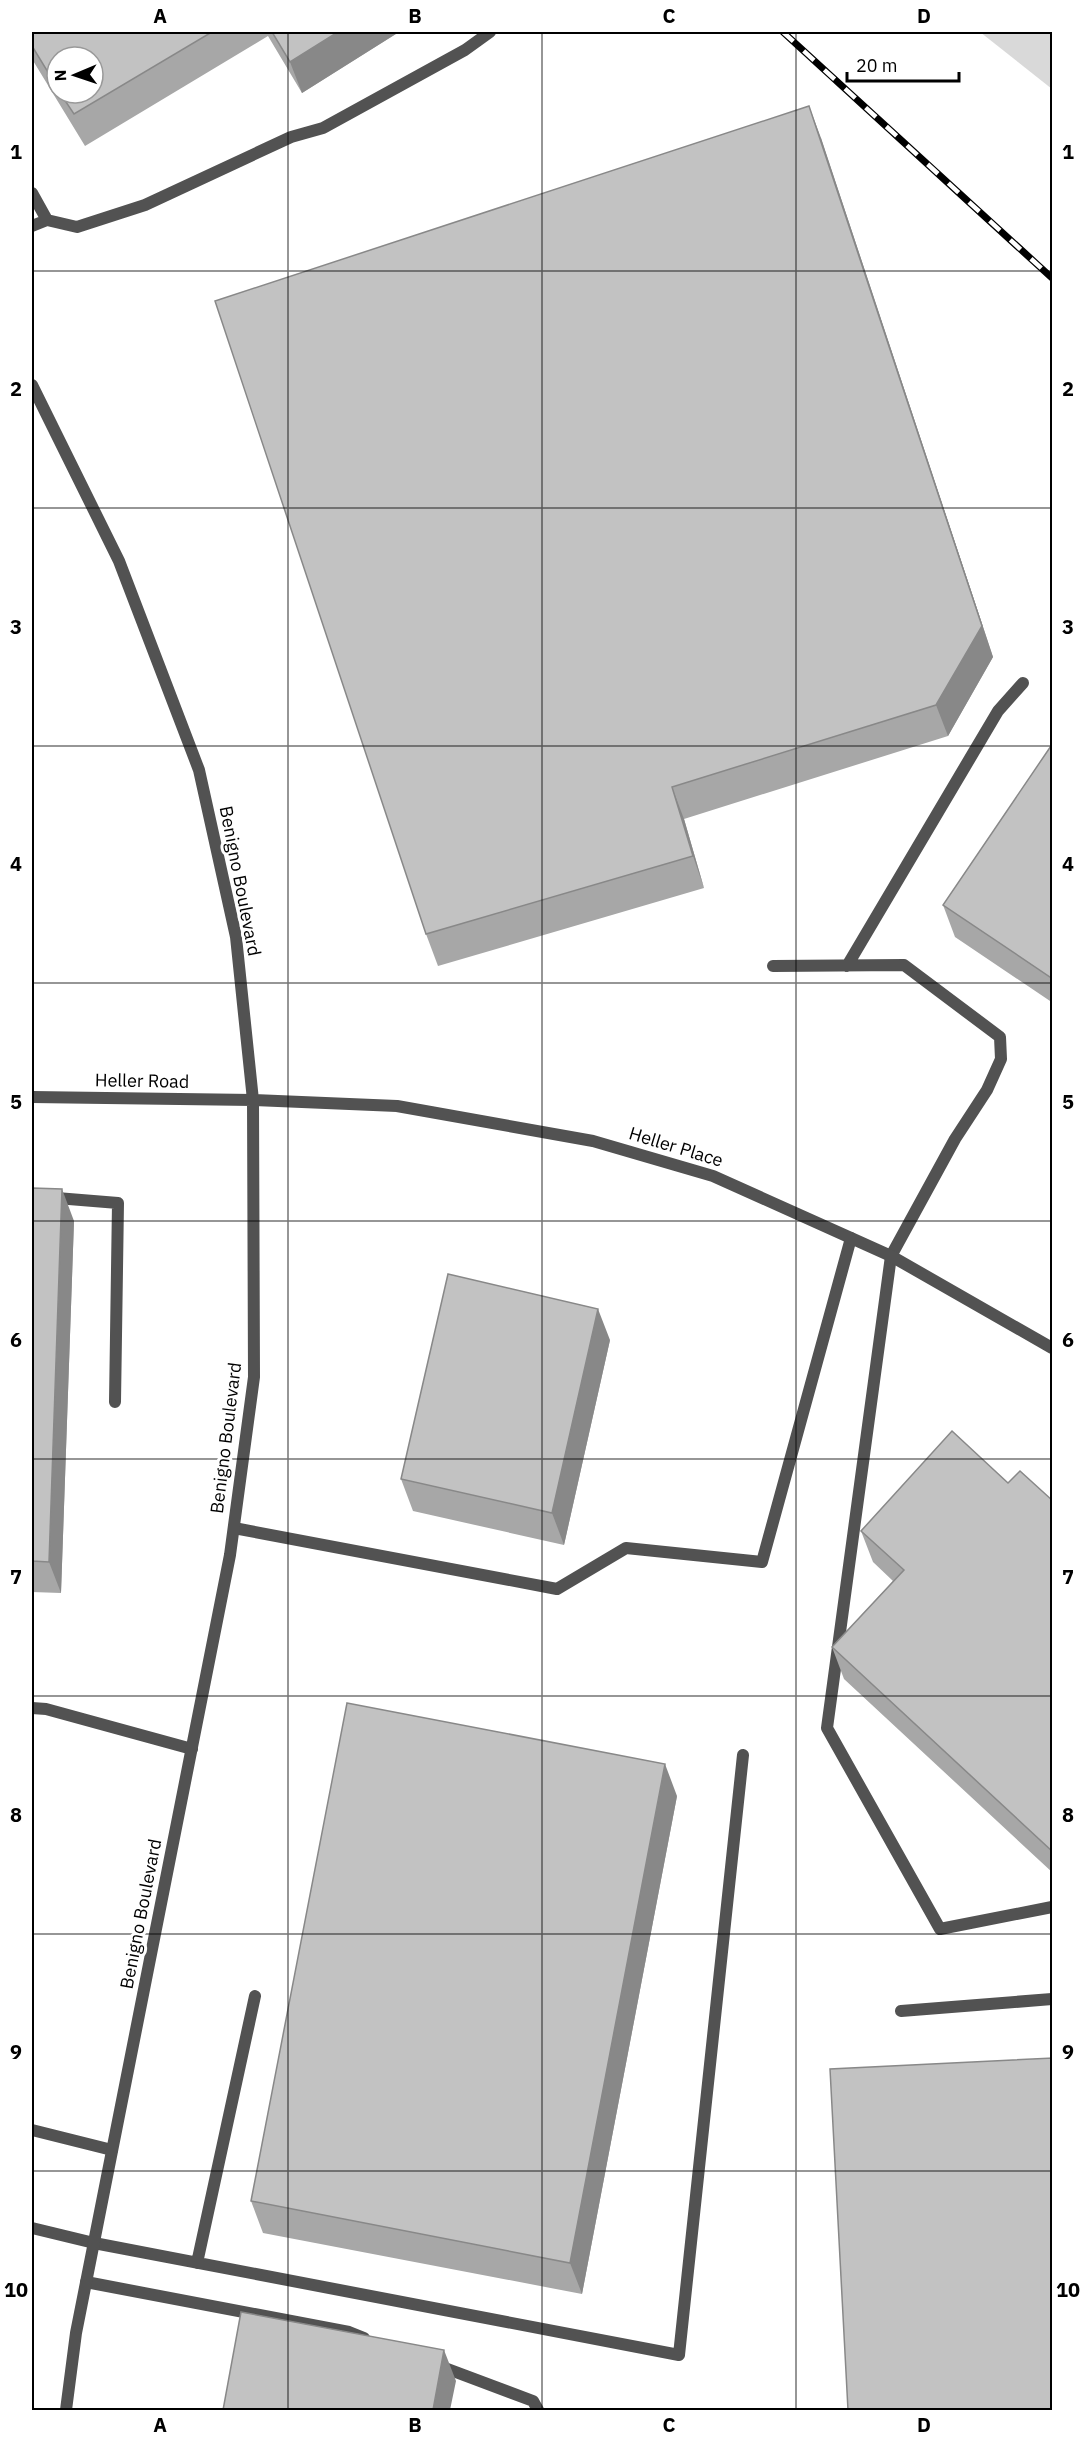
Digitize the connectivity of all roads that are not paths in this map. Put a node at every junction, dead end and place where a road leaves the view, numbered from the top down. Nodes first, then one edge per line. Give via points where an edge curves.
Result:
1 (490, 32) edge
2 (32, 193) edge
3 (46, 220) junction
4 (32, 226) edge
5 (32, 385) edge
6 (1023, 683) dead end
7 (772, 966) dead end
8 (847, 966) junction
9 (32, 1097) edge
10 (253, 1100) junction
11 (32, 1196) edge
12 (851, 1238) junction
13 (891, 1256) junction
14 (1053, 1348) edge
15 (115, 1402) dead end
16 (234, 1528) junction
17 (32, 1708) edge
18 (192, 1749) junction
19 (743, 1755) dead end
20 (1053, 1907) edge
21 (255, 1996) dead end
22 (1053, 1999) edge
23 (901, 2011) dead end
24 (32, 2130) edge
25 (112, 2150) junction
26 (32, 2228) edge
27 (94, 2244) junction
28 (197, 2263) junction
29 (86, 2282) junction
30 (381, 2344) edge
31 (425, 2360) edge
32 (66, 2410) edge
33 (538, 2410) edge

1 - 3 street via 465,50 323,128 291,137 145,205 77,227
2 - 3 street
3 - 4 street
5 - 10 street, Benigno Boulevard via 119,561 199,770 236,937
6 - 8 street via 998,711
7 - 8 street
8 - 13 street via 904,965 1000,1037 1001,1059 987,1090 955,1139
9 - 10 street, Heller Road
10 - 12 street, Heller Place via 397,1106 593,1142 713,1176
10 - 16 street, Benigno Boulevard via 254,1377
11 - 15 street via 118,1203
12 - 13 street, Heller Place
12 - 16 street via 762,1562 626,1548 557,1589
13 - 14 street, Heller Place
13 - 20 street via 827,1728 940,1929
16 - 18 street, Benigno Boulevard
17 - 18 street
18 - 25 street, Benigno Boulevard
19 - 28 street via 679,2355
21 - 28 street
22 - 23 street
24 - 25 street
25 - 27 street, Benigno Boulevard
26 - 27 street
27 - 28 street
27 - 29 street, Benigno Boulevard
29 - 30 street via 349,2332
29 - 32 street, Benigno Boulevard
31 - 33 street via 533,2401

